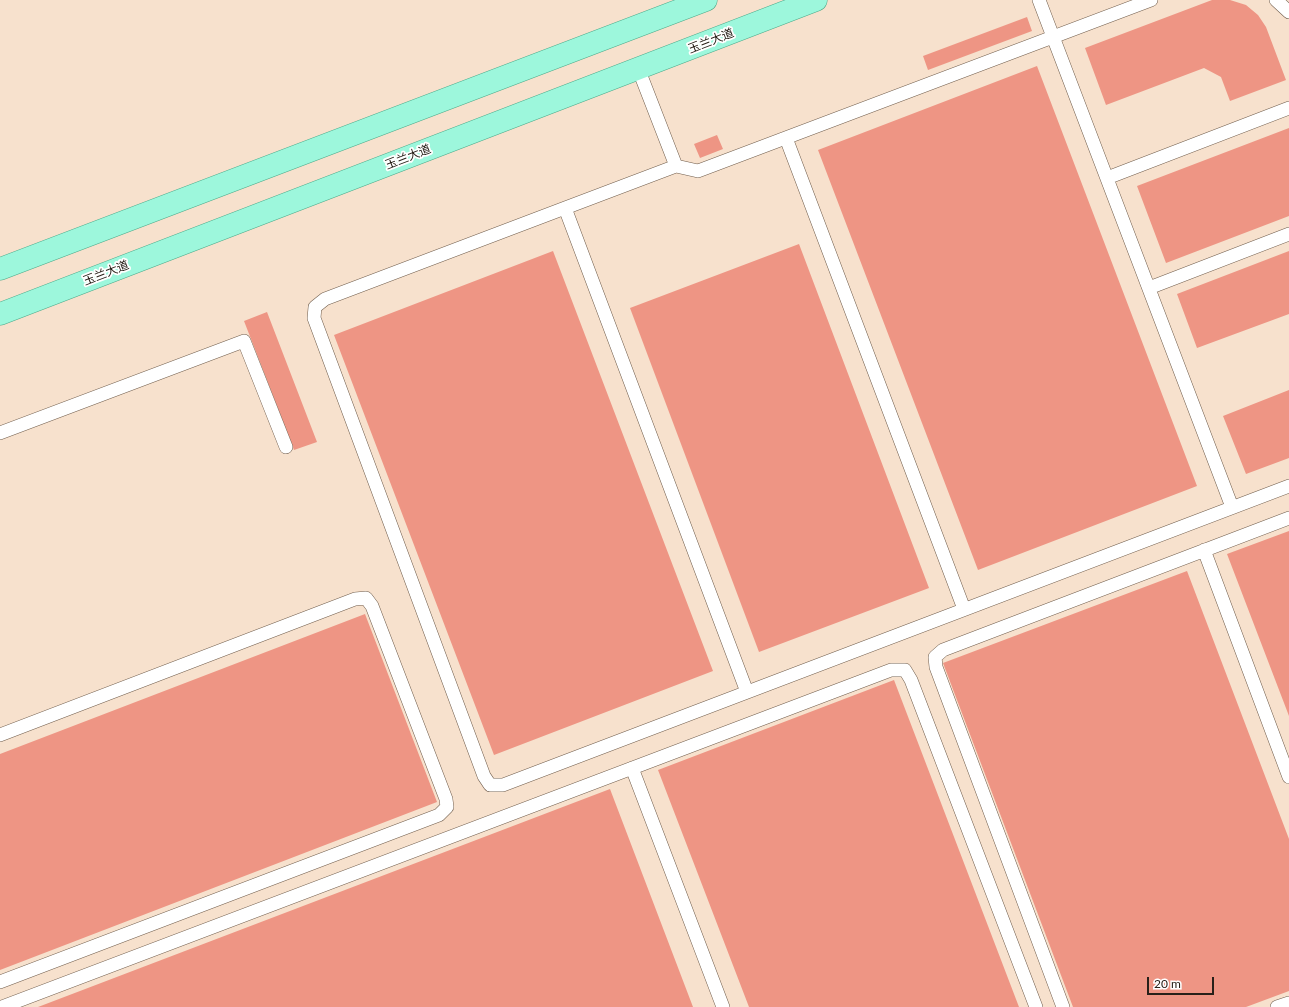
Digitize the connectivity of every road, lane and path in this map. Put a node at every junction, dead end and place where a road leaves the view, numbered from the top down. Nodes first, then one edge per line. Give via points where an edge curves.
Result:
1 (706, 0) edge
2 (816, 0) edge
3 (1039, 0) edge
4 (1151, 0) edge
5 (1276, 0) edge
6 (1289, 12) edge
7 (1053, 37) junction
8 (638, 68) junction
9 (1289, 108) edge
10 (786, 138) junction
11 (676, 166) junction
12 (1107, 178) junction
13 (565, 208) junction
14 (1289, 234) edge
15 (0, 269) edge
16 (1149, 288) junction
17 (0, 314) edge
18 (0, 433) edge
19 (286, 448) dead end
20 (1289, 486) edge
21 (1232, 507) junction
22 (1289, 518) edge
23 (1204, 550) junction
24 (964, 610) junction
25 (747, 692) junction
26 (0, 735) edge
27 (632, 768) junction
28 (1288, 769) edge
29 (0, 982) edge
30 (1289, 1003) edge
31 (2, 1007) edge
32 (723, 1007) edge
33 (1036, 1007) edge
34 (1063, 1007) edge
35 (1277, 1007) edge

1 - 15 main road
2 - 8 main road, 玉兰大道
3 - 7 lane
4 - 7 lane
5 - 6 lane
7 - 10 lane
7 - 12 lane
8 - 11 lane
8 - 17 main road, 玉兰大道
9 - 12 lane
10 - 11 lane via 698,171
10 - 24 lane
11 - 13 lane
12 - 16 lane
13 - 25 lane
13 - 25 lane via 325,299 315,307 314,318 484,776 490,785 503,785
14 - 16 lane
16 - 21 lane
18 - 19 lane via 244,341
20 - 21 lane
21 - 24 lane
22 - 23 lane
23 - 28 lane
23 - 34 lane via 943,650 935,657 936,667
24 - 25 lane
26 - 29 lane via 355,599 366,598 372,606 447,807 439,815
27 - 31 lane
27 - 32 lane
27 - 33 lane via 891,670 905,670
30 - 35 lane

